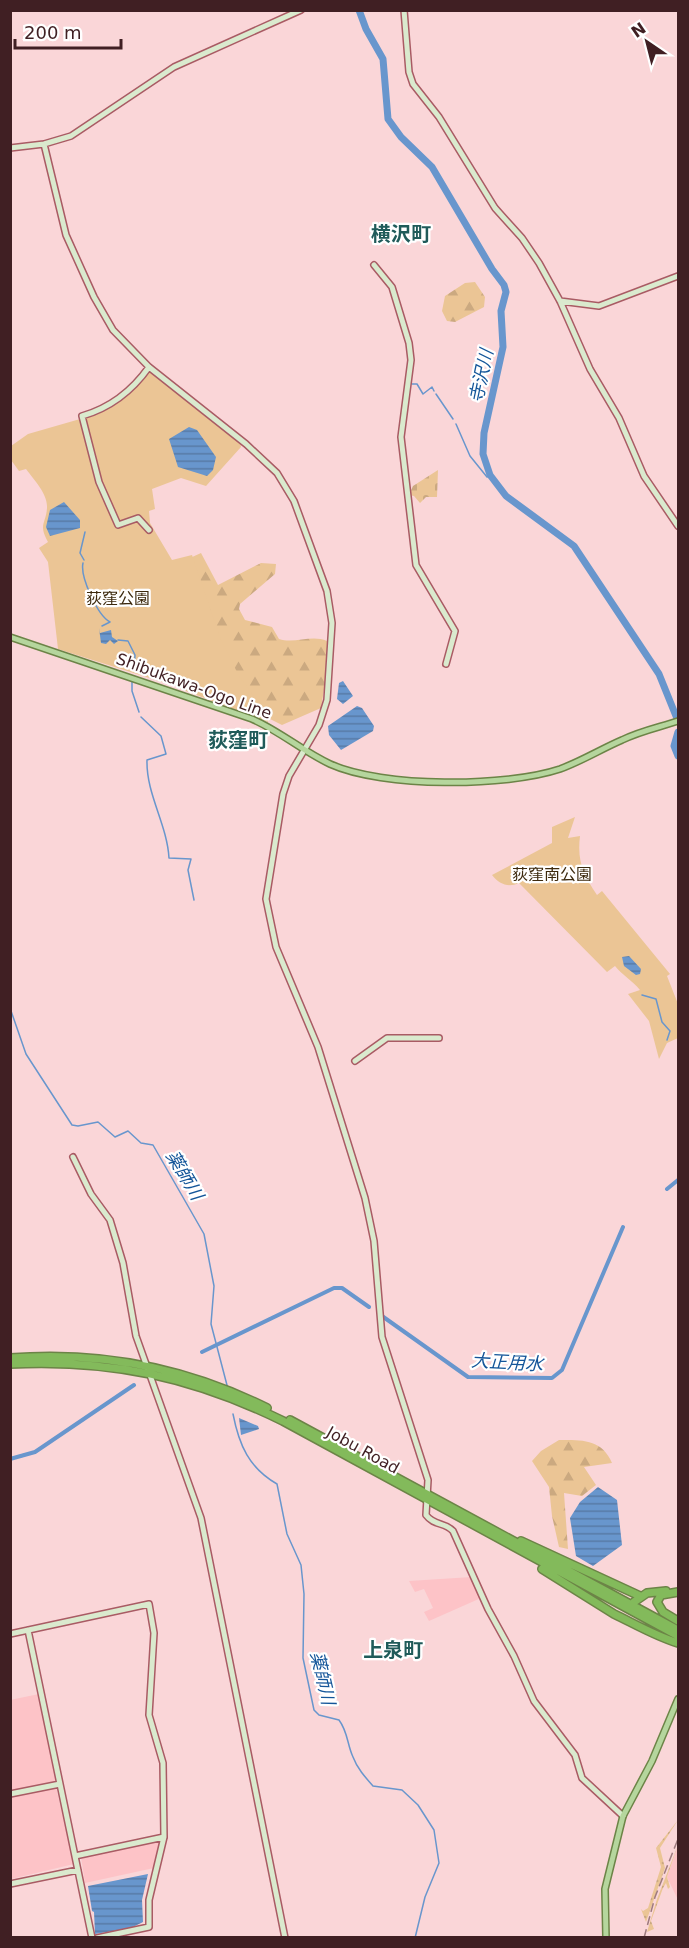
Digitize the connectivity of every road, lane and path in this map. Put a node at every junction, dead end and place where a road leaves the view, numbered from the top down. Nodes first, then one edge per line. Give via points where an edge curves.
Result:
1 (301, 10) edge
2 (404, 10) edge
3 (44, 144) junction
4 (10, 148) edge
5 (374, 265) dead end
6 (678, 276) edge
7 (560, 301) junction
8 (148, 367) junction
9 (678, 526) edge
10 (149, 530) dead end
11 (10, 637) edge
12 (446, 664) dead end
13 (676, 722) edge
14 (305, 750) junction
15 (439, 1038) dead end
16 (355, 1061) dead end
17 (73, 1157) dead end
18 (10, 1358) edge
19 (10, 1364) edge
20 (148, 1369) junction
21 (427, 1497) junction
22 (476, 1524) junction
23 (678, 1592) edge
24 (640, 1596) junction
25 (634, 1602) dead end
26 (678, 1621) edge
27 (28, 1630) junction
28 (678, 1630) edge
29 (10, 1634) edge
30 (678, 1636) edge
31 (678, 1643) edge
32 (678, 1700) edge
33 (60, 1784) junction
34 (10, 1794) edge
35 (623, 1816) junction
36 (164, 1837) junction
37 (75, 1856) junction
38 (78, 1870) junction
39 (10, 1884) edge
40 (92, 1938) edge
41 (97, 1938) edge
42 (285, 1938) edge
43 (606, 1938) edge

1 - 3 street via 186,61 71,136
2 - 7 street via 413,84 439,117 490,202 530,249
3 - 4 street
3 - 8 street via 73,255 113,330
5 - 12 street via 392,287 409,343 411,360 400,428 402,457 417,570 455,631
6 - 7 street via 599,306
7 - 9 street via 644,476
8 - 10 street via 131,390 82,416 99,482 118,525 138,518
8 - 14 street via 266,461 286,486 298,512 322,577 332,623 327,700
11 - 14 main road, Shibukawa-Ogo Line via 252,719 276,729
13 - 14 main road, Shibukawa-Ogo Line via 635,734 556,770 455,783 349,771
14 - 21 street via 283,794 266,899 268,923 318,1047 365,1198 374,1240 382,1337 428,1480
15 - 16 street via 387,1038
17 - 20 street via 91,1194 110,1220 123,1263 136,1336
18 - 20 highway, Jobu Road via 78,1357
19 - 20 highway, Jobu Road via 76,1363
20 - 21 highway, Jobu Road via 225,1392
20 - 42 street via 201,1518
21 - 22 highway, Jobu Road
21 - 35 street via 428,1518 455,1534 536,1705 575,1755 582,1778
22 - 24 highway
22 - 28 highway, Jobu Road
22 - 30 highway, Jobu Road
22 - 31 highway via 614,1614 627,1615 634,1624
23 - 24 highway
23 - 26 highway via 661,1595 657,1602 663,1612
24 - 25 highway
27 - 29 street
27 - 33 street
27 - 36 street via 149,1604 154,1634 149,1715 163,1763
32 - 35 main road
33 - 34 street
33 - 37 street
35 - 43 main road via 605,1890
36 - 37 street
36 - 41 street via 149,1900 149,1927
37 - 38 street
38 - 39 street
38 - 40 street

